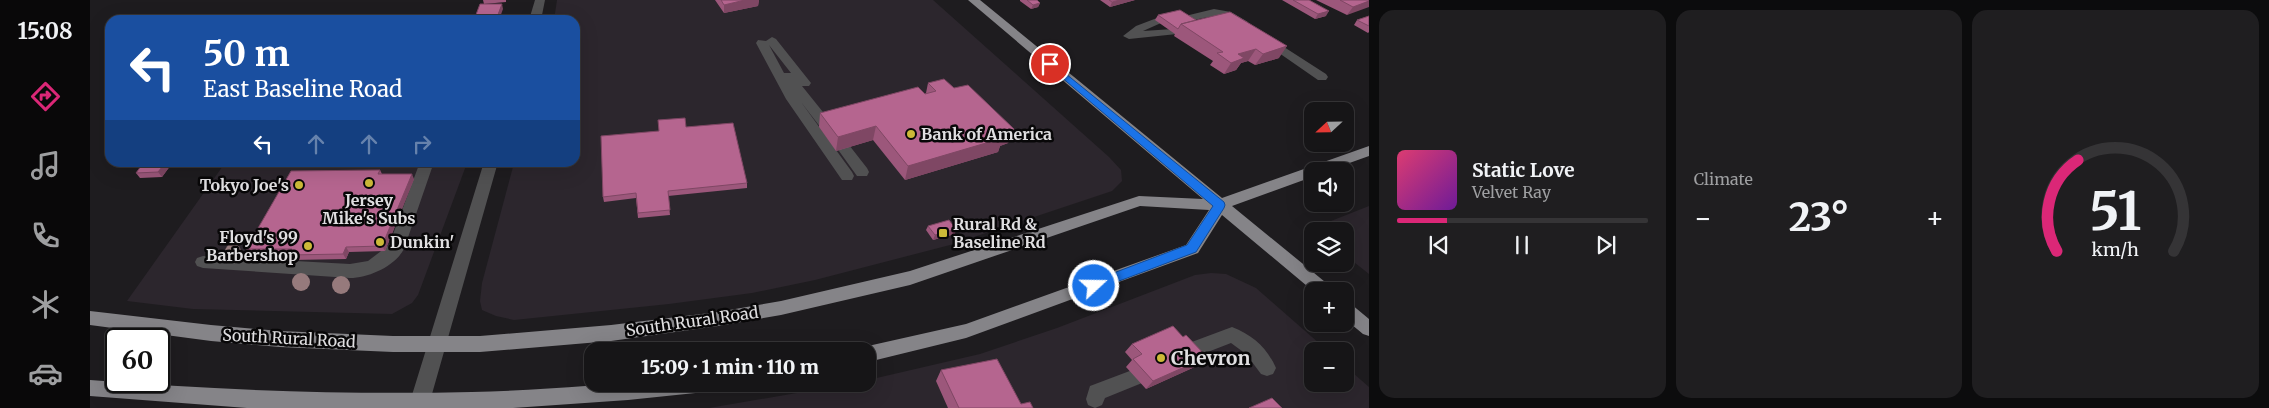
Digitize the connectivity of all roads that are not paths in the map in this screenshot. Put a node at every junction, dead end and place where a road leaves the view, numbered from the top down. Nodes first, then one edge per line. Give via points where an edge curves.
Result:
1 (540, 0) edge
2 (973, 0) edge
3 (536, 15) edge
4 (1186, 20) edge
5 (1129, 36) joint
6 (1322, 77) dead end
7 (831, 124) edge
8 (849, 147) edge
9 (1369, 151) edge
10 (1338, 162) edge
11 (426, 167) edge
12 (490, 167) edge
13 (867, 171) dead end
14 (1304, 174) edge
15 (848, 176) dead end
16 (1220, 205) junction
17 (203, 262) dead end
18 (1313, 282) edge
19 (1354, 316) edge
20 (90, 318) edge
21 (1369, 328) edge
22 (437, 344) junction
23 (876, 352) edge
24 (1187, 352) edge
25 (1267, 368) dead end
26 (1135, 376) edge
27 (90, 388) edge
28 (632, 392) edge
29 (1095, 399) dead end
30 (419, 407) edge

1 - 3 street
2 - 16 main road
4 - 6 street via 1219,12 1234,16
5 - 5 street via 1164,26 1140,28
7 - 15 street via 767,42 792,99
8 - 13 street
9 - 10 main road, South Rural Road
11 - 17 street via 396,249 374,266 360,271 344,271
12 - 22 street
14 - 16 main road, South Rural Road
16 - 18 main road
16 - 22 main road, South Rural Road via 1139,202 910,278 772,310 611,333 480,344
16 - 23 main road via 1192,249 1006,318
19 - 21 main road
20 - 22 main road, South Rural Road via 211,334
22 - 30 street
24 - 25 street via 1232,335 1257,351
26 - 29 street via 1097,392
27 - 30 main road via 261,405
28 - 30 main road via 549,401

